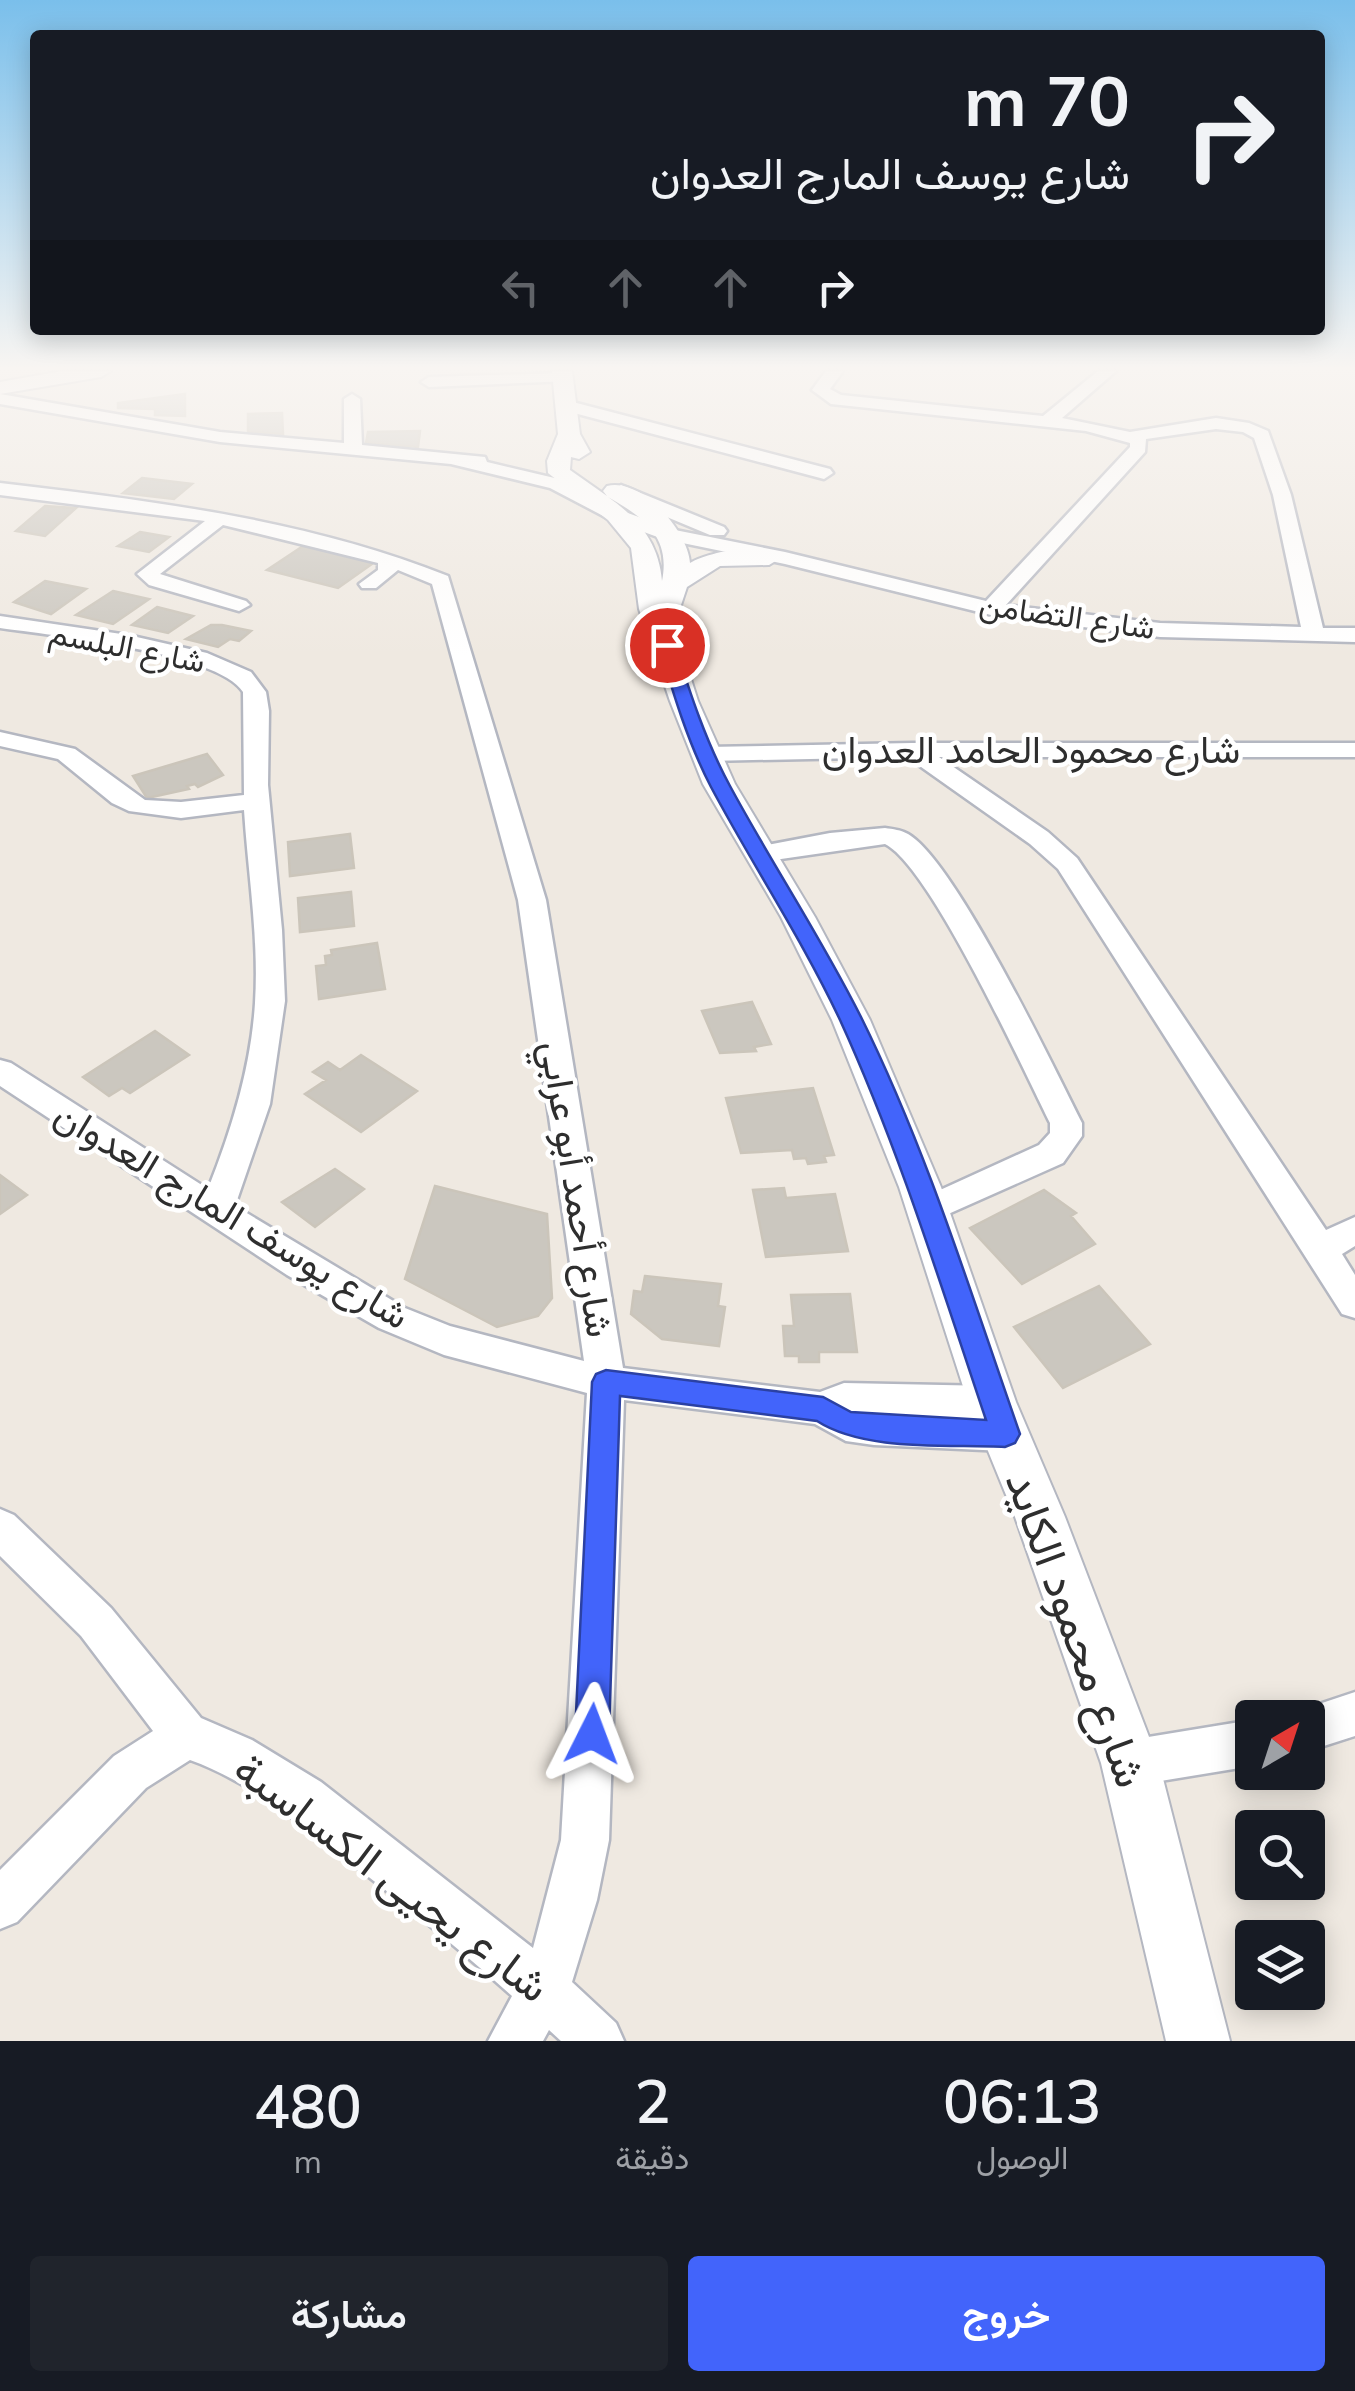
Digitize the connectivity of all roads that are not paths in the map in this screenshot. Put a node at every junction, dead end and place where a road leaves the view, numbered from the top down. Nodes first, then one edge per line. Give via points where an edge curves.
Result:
1 (480, 466) edge
2 (502, 466) edge
3 (558, 466) edge
4 (585, 466) edge
5 (798, 466) edge
6 (1122, 466) edge
7 (1272, 466) edge
8 (559, 473) junction
9 (824, 473) dead end
10 (602, 484) junction
11 (0, 488) edge
12 (618, 516) junction
13 (222, 518) junction
14 (670, 534) junction
15 (381, 556) junction
16 (777, 557) junction
17 (369, 584) dead end
18 (239, 604) dead end
19 (667, 604) junction
20 (991, 608) junction
21 (0, 622) edge
22 (1313, 633) junction
23 (1355, 635) edge
24 (0, 739) edge
25 (912, 750) junction
26 (1355, 750) edge
27 (708, 754) junction
28 (255, 802) junction
29 (760, 854) junction
30 (0, 1071) edge
31 (928, 1210) junction
32 (216, 1211) junction
33 (1355, 1230) edge
34 (1320, 1250) junction
35 (1355, 1304) edge
36 (606, 1382) junction
37 (998, 1418) junction
38 (0, 1528) edge
39 (1355, 1714) edge
40 (1325, 1724) edge
41 (186, 1736) junction
42 (1235, 1745) edge
43 (1130, 1763) junction
44 (0, 1904) edge
45 (545, 1989) junction
46 (514, 2041) edge
47 (598, 2041) edge
48 (1198, 2041) edge

1 - 12 street, شارع التضامن via 556,484
2 - 8 street, شارع التضامن
3 - 8 street
4 - 10 street
5 - 9 street
6 - 20 street
7 - 22 street
8 - 10 street, شارع التضامن
8 - 12 street, شارع محمود الكايد
10 - 14 street via 646,510
10 - 16 street, شارع التضامن
11 - 13 street, شارع أحمد أبو عرابي
12 - 14 street, شارع التضامن
12 - 19 street, شارع محمود الكايد via 646,553 653,617
13 - 15 street, شارع أحمد أبو عرابي
13 - 18 street via 148,577
14 - 16 street, شارع التضامن
14 - 19 street, شارع محمود الكايد via 680,560
15 - 17 street via 391,565
15 - 36 street, شارع أحمد أبو عرابي via 441,580 532,900
16 - 19 street via 714,559
16 - 20 street, شارع التضامن
19 - 27 street, شارع محمود الكايد via 684,702
20 - 22 street, شارع التضامن via 1110,626
21 - 28 street, شارع البلسم via 176,654 242,676 256,696
22 - 23 street, شارع التضامن
24 - 28 street via 55,749 142,807
25 - 26 street, شارع محمود الحامد العدوان
25 - 27 street, شارع محمود الحامد العدوان
25 - 34 street via 1068,864
27 - 29 street, شارع محمود الكايد
28 - 32 street, شارع البلسم via 271,1001 247,1126
29 - 31 street, شارع محمود الكايد via 851,1020
29 - 31 street via 885,836 911,846 996,986 1066,1122 1066,1136 1051,1154
30 - 32 street, شارع يوسف المارج العدوان
31 - 37 street, شارع محمود الكايد
32 - 36 street, شارع يوسف المارج العدوان via 392,1318 470,1350
33 - 34 street
34 - 35 street
36 - 37 street, شارع يوسف المارج العدوان via 823,1409 846,1424 874,1428
36 - 45 street, شارع أحمد أبو عرابي via 586,1840
37 - 43 street, شارع محمود الكايد
38 - 41 street via 96,1622
39 - 40 street
41 - 44 street via 130,1772
41 - 45 street, شارع يحيى الكساسبة via 256,1766 490,1940
42 - 43 street
43 - 48 street, شارع محمود الكايد
45 - 46 street, شارع أحمد أبو عرابي
45 - 47 street, شارع يحيى الكساسبة

